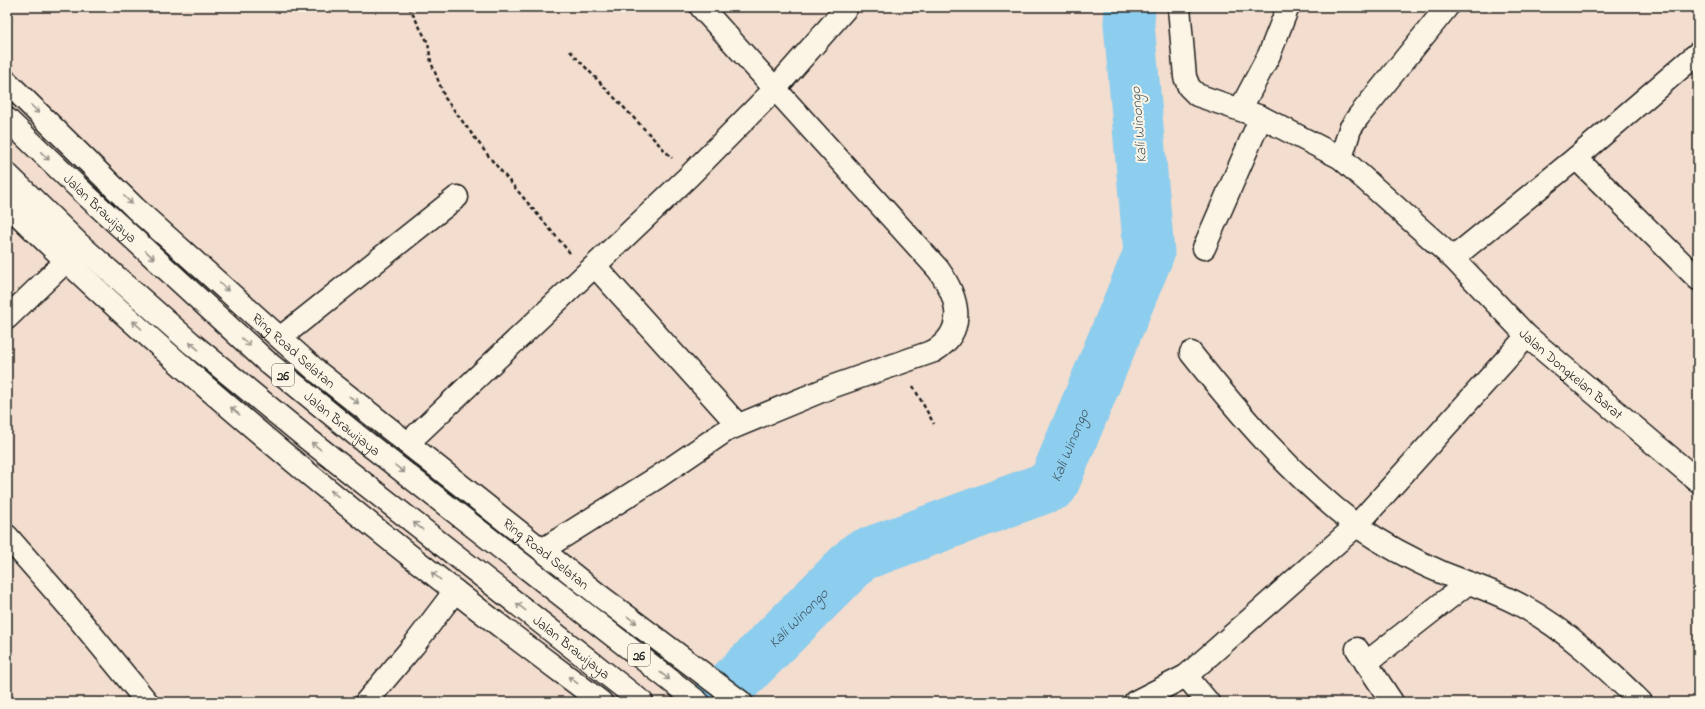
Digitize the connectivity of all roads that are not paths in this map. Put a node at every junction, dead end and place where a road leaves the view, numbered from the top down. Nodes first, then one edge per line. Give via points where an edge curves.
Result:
1 (701, 7) edge
2 (847, 7) edge
3 (1179, 7) edge
4 (1288, 7) edge
5 (1445, 8) edge
6 (1698, 54) edge
7 (7, 82) edge
8 (774, 90) junction
9 (1242, 108) junction
10 (1261, 116) junction
11 (7, 119) edge
12 (1341, 158) junction
13 (1576, 158) junction
14 (7, 174) edge
15 (458, 197) dead end
16 (7, 204) edge
17 (1204, 248) dead end
18 (1453, 258) junction
19 (66, 261) junction
20 (591, 270) junction
21 (1698, 279) edge
22 (7, 318) edge
23 (1527, 336) junction
24 (280, 338) junction
25 (1191, 353) dead end
26 (738, 425) junction
27 (408, 443) junction
28 (1698, 481) edge
29 (1357, 525) junction
30 (7, 536) edge
31 (542, 550) junction
32 (1468, 583) junction
33 (455, 591) junction
34 (1186, 676) junction
35 (147, 702) edge
36 (366, 702) edge
37 (601, 702) edge
38 (642, 702) edge
39 (698, 702) edge
40 (741, 702) edge
41 (1135, 702) edge
42 (1208, 702) edge
43 (1392, 702) edge
44 (1641, 702) edge

1 - 8 main road
2 - 8 main road
3 - 9 main road, Jalan Dongkelan Barat via 1185,77 1189,88 1197,94
4 - 9 main road via 1269,55
5 - 12 main road via 1350,129
6 - 13 main road
7 -> 24 main road, Ring Road Selatan via 136,208
8 - 20 main road
8 - 26 main road via 938,269 948,282 957,324 943,346 934,351 831,387
9 - 10 main road, Jalan Dongkelan Barat
10 - 12 main road, Jalan Dongkelan Barat
10 - 17 main road
11 -> 39 main road, Jalan Brawijaya / 26 via 266,361 365,442
12 - 18 main road, Jalan Dongkelan Barat
13 - 18 main road
13 - 21 main road
38 -> 14 main road, Jalan Brawijaya / 26 via 309,440 191,343 78,243
15 - 24 main road
16 - 19 main road
18 - 23 main road, Jalan Dongkelan Barat
19 - 22 main road
33 -> 19 main road via 261,434
20 - 26 main road
20 - 27 main road
23 - 28 main road, Jalan Dongkelan Barat
23 - 29 main road
24 -> 27 main road, Ring Road Selatan via 319,373
25 - 29 main road via 1234,407 1286,462
26 - 31 main road
27 - 31 main road, Ring Road Selatan
29 - 32 main road via 1414,559
29 - 34 main road
30 - 35 main road
31 -> 40 main road, Ring Road Selatan
32 - 43 main road via 1362,656
32 - 44 main road via 1497,593 1551,624 1582,648
33 - 36 main road
37 -> 33 main road
34 - 41 main road
34 - 42 main road

